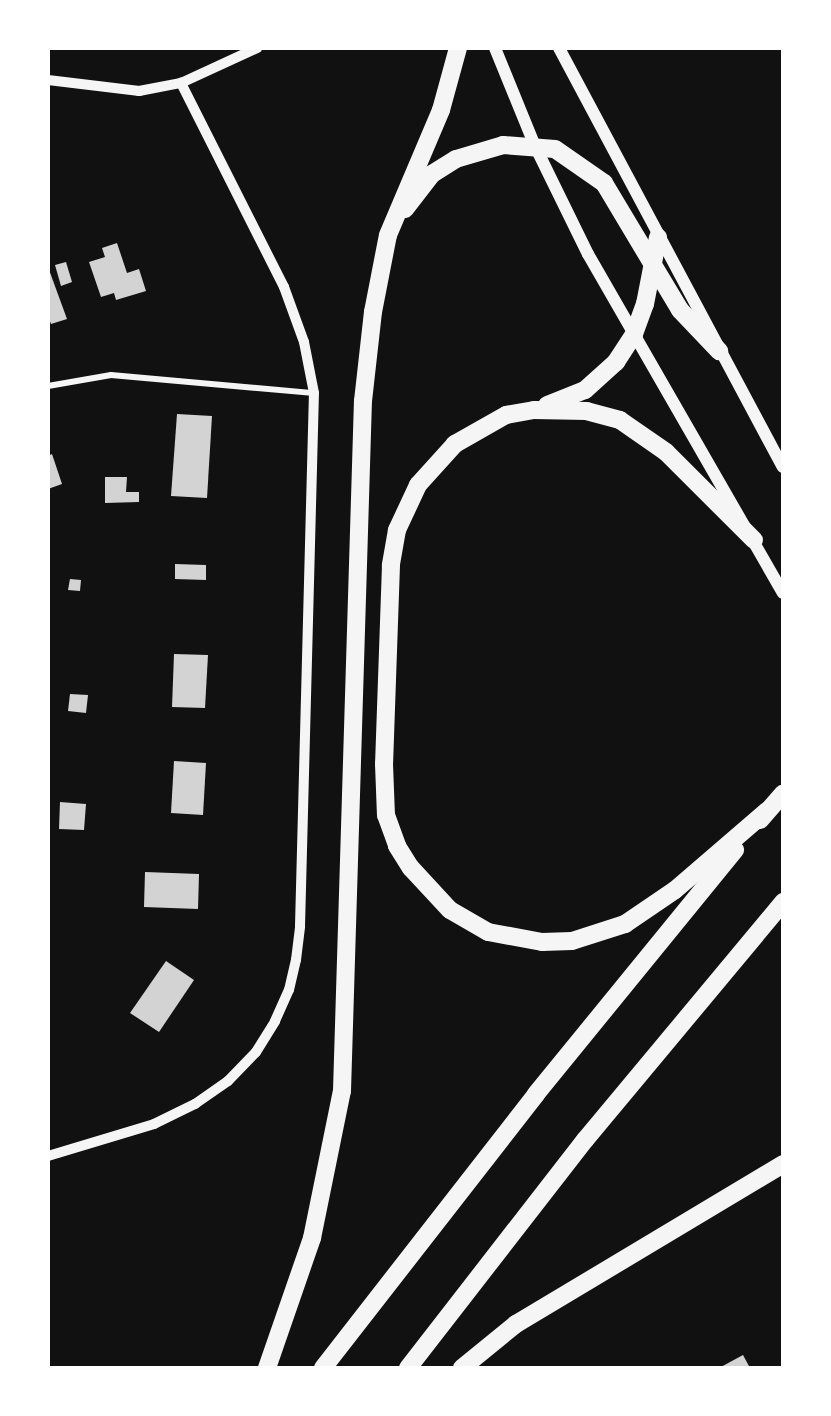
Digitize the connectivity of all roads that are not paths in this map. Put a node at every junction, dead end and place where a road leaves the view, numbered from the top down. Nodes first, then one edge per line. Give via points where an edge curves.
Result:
1 (257, 48) edge
2 (458, 48) edge
3 (495, 48) edge
4 (559, 48) edge
5 (48, 80) edge
6 (181, 83) junction
7 (535, 146) junction
8 (388, 235) junction
9 (658, 237) junction
10 (653, 264) junction
11 (634, 334) junction
12 (719, 351) junction
13 (48, 386) edge
14 (314, 393) junction
15 (534, 410) junction
16 (783, 467) edge
17 (754, 540) junction
18 (783, 593) edge
19 (783, 794) edge
20 (767, 811) junction
21 (783, 902) edge
22 (48, 1156) edge
23 (783, 1164) edge
24 (267, 1368) edge
25 (323, 1368) edge
26 (408, 1368) edge
27 (462, 1368) edge

1 - 6 street
2 - 8 highway via 441,110
3 - 7 main road
4 - 9 main road
5 - 6 street via 139,90
6 - 14 street via 284,287 304,342
7 - 8 highway via 503,145 456,159 432,174
7 - 10 highway via 555,149 574,159 604,183
7 - 11 main road via 588,254
8 - 24 highway via 363,401 342,1090 312,1238
9 - 10 highway
9 - 12 main road
10 - 11 highway
10 - 12 highway via 680,310
11 - 15 highway via 616,362 585,390
11 - 17 main road
12 - 16 main road
13 - 14 street via 111,375
14 - 22 street via 300,926 289,990 256,1052 228,1081 195,1104 154,1124
15 - 17 highway via 587,411 620,420 643,433
15 - 20 highway via 506,415 455,444 418,485 397,530 391,565 384,764 386,814 397,846 429,892 466,922 514,939 572,941 602,935 654,907
17 - 18 main road
19 - 20 highway
20 - 25 highway via 536,1094
21 - 26 highway via 585,1140
23 - 27 highway via 516,1323

